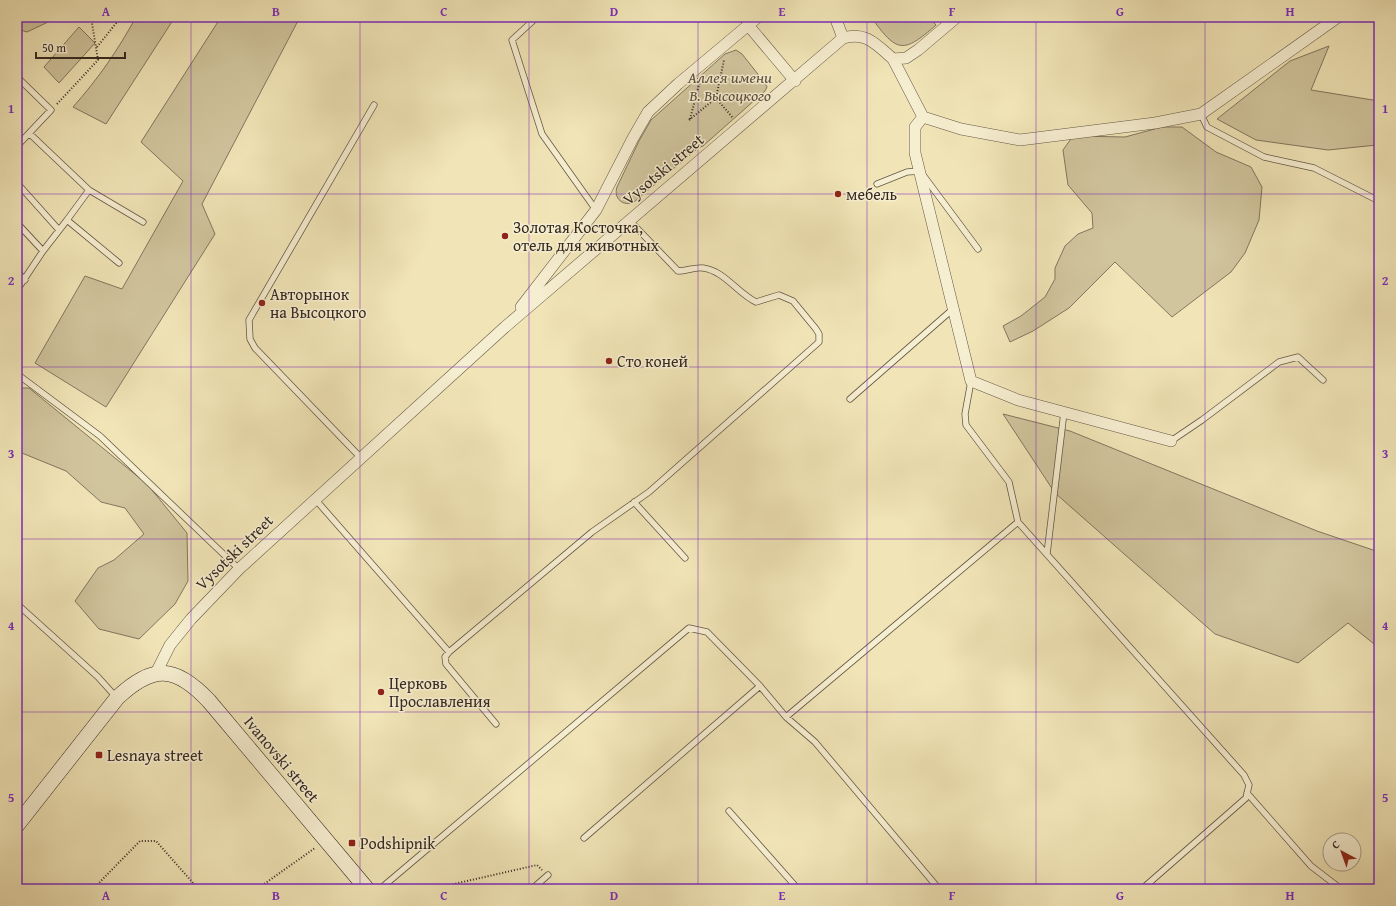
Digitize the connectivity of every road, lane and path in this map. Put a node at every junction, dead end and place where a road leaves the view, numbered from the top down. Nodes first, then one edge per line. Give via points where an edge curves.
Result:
1 (91, 17) edge
2 (121, 17) edge
3 (537, 17) edge
4 (758, 17) edge
5 (835, 17) edge
6 (957, 17) edge
7 (1338, 17) edge
8 (745, 21) edge
9 (843, 38) junction
10 (728, 42) junction
11 (97, 47) junction
12 (894, 59) junction
13 (704, 62) junction
14 (17, 77) edge
15 (795, 81) junction
16 (716, 98) junction
17 (374, 105) dead end
18 (50, 110) junction
19 (1201, 114) junction
20 (923, 117) junction
21 (741, 127) junction
22 (30, 134) junction
23 (17, 146) edge
24 (920, 171) junction
25 (17, 184) edge
26 (877, 184) dead end
27 (89, 190) junction
28 (1379, 201) edge
29 (596, 210) junction
30 (67, 220) junction
31 (629, 220) junction
32 (143, 222) dead end
33 (17, 223) edge
34 (59, 230) junction
35 (978, 248) dead end
36 (43, 251) junction
37 (119, 263) dead end
38 (17, 272) edge
39 (24, 280) junction
40 (17, 290) edge
41 (953, 310) junction
42 (506, 326) junction
43 (17, 374) edge
44 (1323, 380) dead end
45 (971, 381) junction
46 (850, 400) dead end
47 (1064, 412) junction
48 (1172, 441) joint
49 (361, 458) junction
50 (315, 499) junction
51 (634, 502) junction
52 (1018, 522) junction
53 (1047, 554) junction
54 (685, 558) dead end
55 (240, 569) junction
56 (17, 604) edge
57 (449, 652) junction
58 (156, 674) junction
59 (760, 686) junction
60 (117, 698) junction
61 (786, 717) junction
62 (496, 724) dead end
63 (1247, 793) junction
64 (729, 811) dead end
65 (17, 825) edge
66 (584, 838) dead end
67 (324, 839) junction
68 (548, 875) joint
69 (93, 889) edge
70 (206, 889) edge
71 (257, 889) edge
72 (367, 889) edge
73 (380, 889) edge
74 (432, 889) edge
75 (532, 889) edge
76 (798, 889) edge
77 (939, 889) edge
78 (1142, 889) edge
79 (1341, 889) edge

1 - 11 path
2 - 11 path
3 - 29 lane via 512,40 542,134
4 - 8 street, Vysotski street
5 - 9 street
6 - 12 street via 906,58
7 - 19 street
8 - 10 street, Vysotski street
8 - 15 street
9 - 12 street via 854,35 866,38
9 - 15 street, Vysotski street
10 - 13 street, Vysotski street
10 - 16 path
11 - 18 path via 98,60
12 - 20 street
13 - 16 path via 689,120
13 - 29 street, Vysotski street via 648,112
14 - 18 lane
15 - 21 street, Vysotski street
16 - 21 path
17 - 49 lane via 249,320 250,340 255,348
18 - 22 lane
19 - 20 street via 1155,123 1020,140 961,129
19 - 28 lane via 1207,127 1264,157 1314,168
20 - 24 street via 915,127 915,153
21 - 31 street, Vysotski street
22 - 23 lane
22 - 27 lane
24 - 26 lane via 907,172
24 - 35 lane
24 - 41 street
25 - 34 lane
27 - 30 lane
27 - 32 lane
29 - 42 street, Vysotski street
30 - 34 lane
30 - 37 lane
31 - 42 street, Vysotski street
31 - 51 lane via 678,271 698,268 712,271 756,302 771,296 785,297 793,301 820,334 819,342 813,349 649,492
33 - 36 lane
34 - 36 lane
36 - 39 lane
38 - 39 lane
39 - 40 lane
41 - 45 street
41 - 46 lane
42 - 49 street, Vysotski street
43 - 55 lane via 100,436
44 - 48 lane via 1298,357 1279,362
45 - 47 street via 1018,400
45 - 52 lane via 965,414 966,425 1009,482
47 - 48 street
47 - 53 lane
49 - 50 street, Vysotski street
50 - 55 street, Vysotski street
50 - 57 lane
51 - 54 lane
51 - 57 lane via 592,532
52 - 53 lane
52 - 61 lane
53 - 63 lane via 1244,776 1249,785
55 - 58 street, Vysotski street via 191,619 170,645
56 - 60 lane via 98,677
57 - 62 lane via 445,657 446,664
58 - 60 main road via 145,676 132,684
58 - 67 main road, Ivanovski street via 174,675 188,680 198,689
59 - 61 lane
59 - 66 lane
59 - 73 lane via 707,632 689,628
60 - 65 main road
61 - 77 lane via 815,742
63 - 78 lane via 1246,798
63 - 79 lane via 1311,866
64 - 76 lane
67 - 71 path via 314,849
67 - 72 main road, Ivanovski street
68 - 74 path via 537,865
68 - 75 lane
69 - 70 path via 140,841 156,841 194,884

